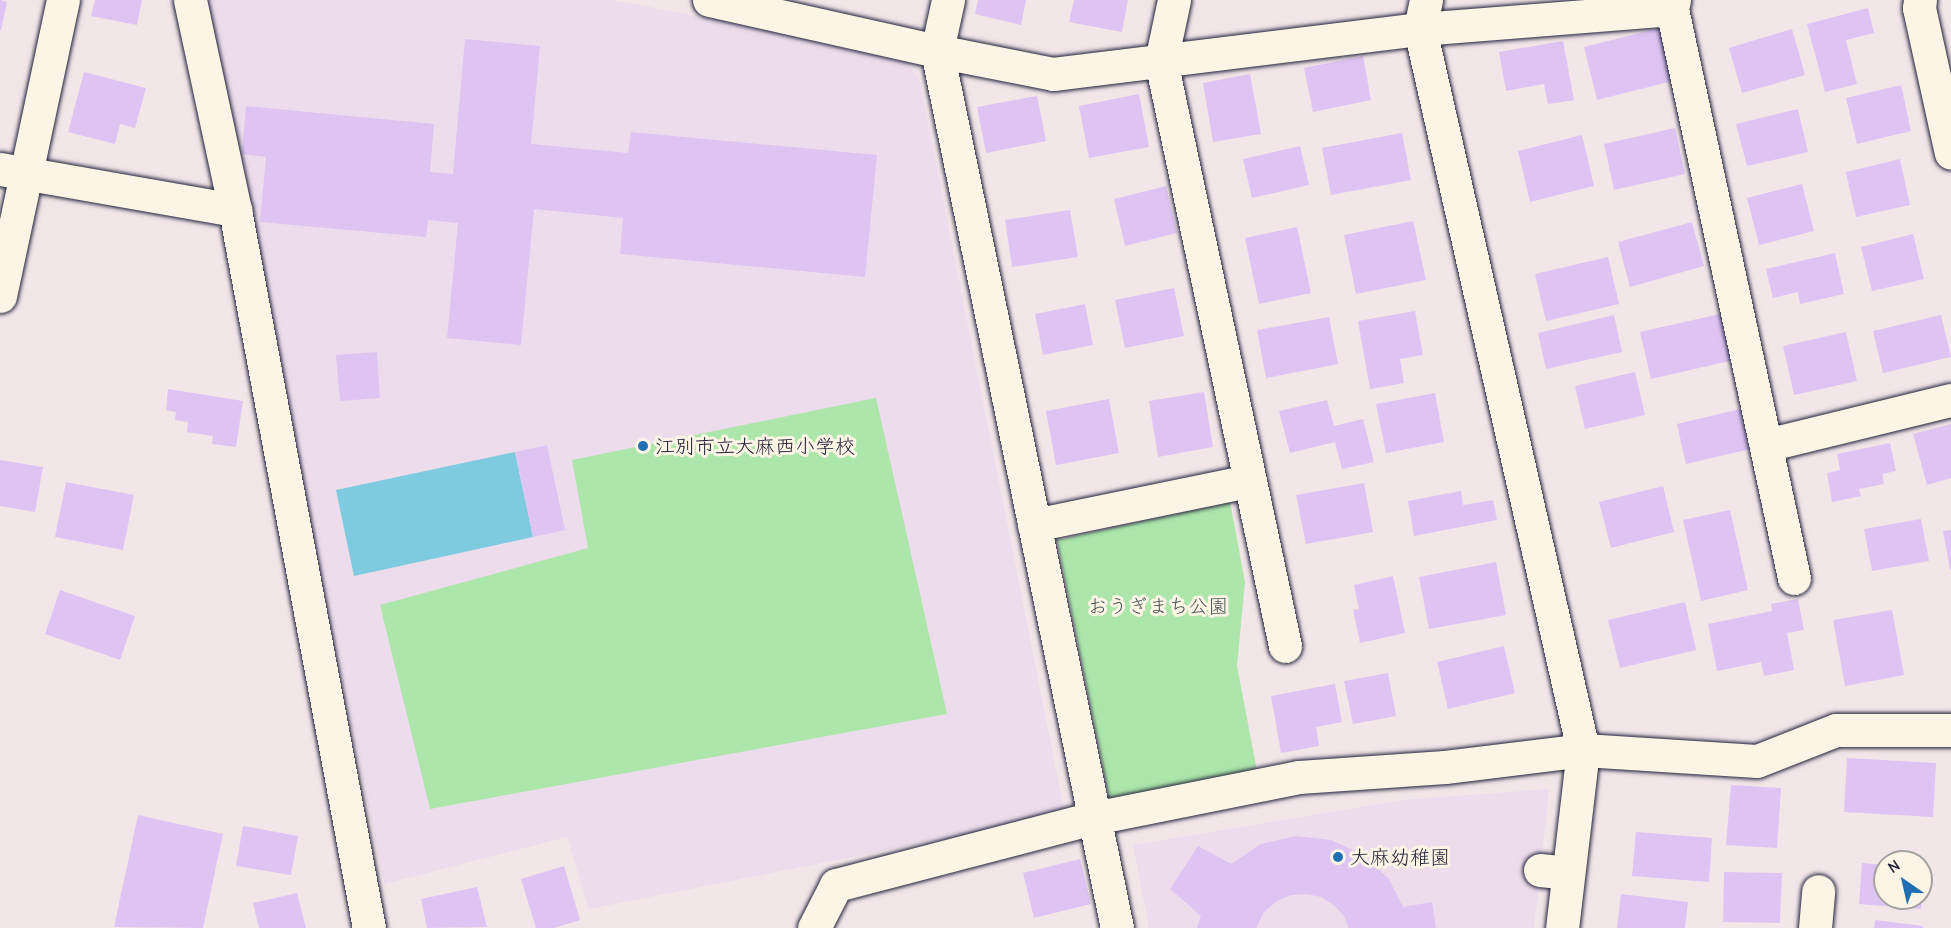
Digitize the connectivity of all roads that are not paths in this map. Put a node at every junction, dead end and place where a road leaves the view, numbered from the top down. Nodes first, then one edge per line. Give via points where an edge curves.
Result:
1 (63, 0) edge
2 (190, 0) edge
3 (709, 0) edge
4 (948, 0) edge
5 (1174, 0) edge
6 (1920, 0) edge
7 (1673, 4) edge
8 (1423, 14) edge
9 (937, 51) junction
10 (1161, 61) junction
11 (1951, 153) edge
12 (13, 172) edge
13 (235, 210) junction
14 (0, 296) edge
15 (1951, 400) edge
16 (1766, 445) junction
17 (1249, 481) junction
18 (1034, 525) junction
19 (1794, 578) dead end
20 (1285, 646) dead end
21 (1951, 730) edge
22 (1583, 750) junction
23 (1094, 818) junction
24 (1818, 891) dead end
25 (369, 928) edge
26 (814, 928) edge
27 (1117, 928) edge
28 (1562, 928) edge
29 (1815, 928) edge

1 - 12 street
2 - 13 street
3 - 9 street
4 - 9 street
5 - 10 street
6 - 11 street
7 - 8 street
7 - 16 street
8 - 10 street
8 - 22 street
9 - 10 street via 1053,74
9 - 18 street
10 - 17 street
12 - 13 street
12 - 14 street
13 - 25 street
15 - 16 street
16 - 19 street
17 - 18 street
17 - 20 street
18 - 23 street
21 - 22 street via 1836,730 1757,760
22 - 23 street via 1445,767 1299,777
22 - 28 street via 1554,871
23 - 26 street via 836,885
23 - 27 street
24 - 29 street

